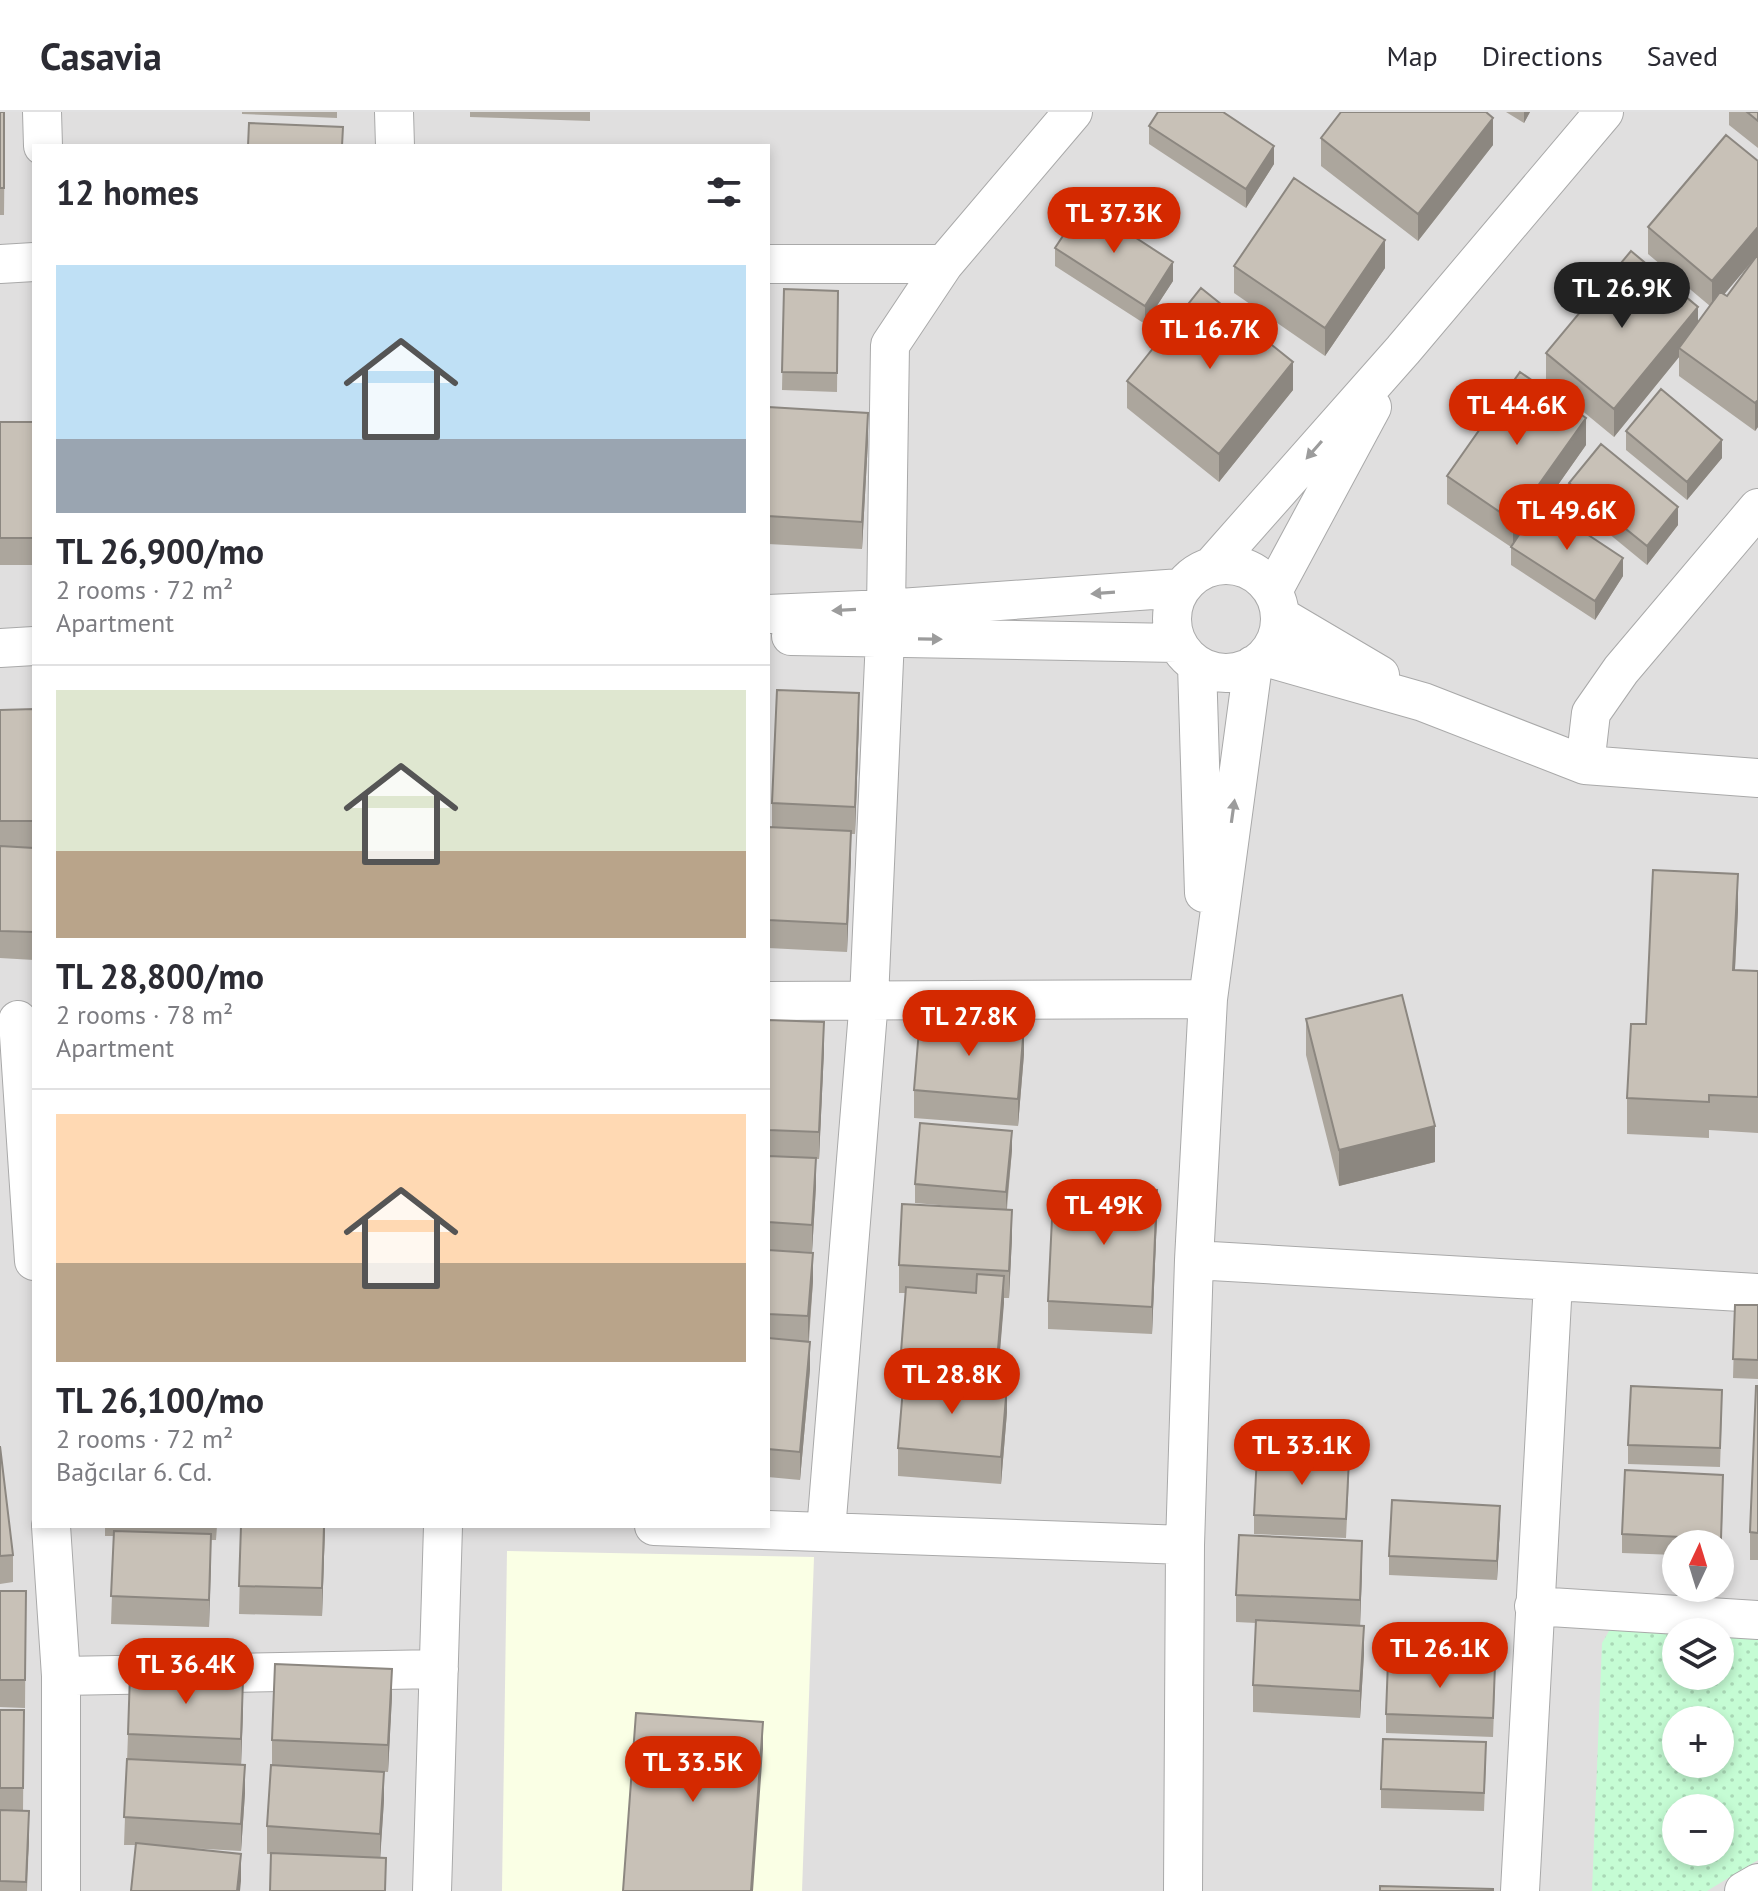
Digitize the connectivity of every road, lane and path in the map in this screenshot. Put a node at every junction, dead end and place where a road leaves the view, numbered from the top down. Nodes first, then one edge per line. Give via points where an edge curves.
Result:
1 (42, 112) edge
2 (394, 112) edge
3 (1073, 112) edge
4 (1604, 112) edge
5 (43, 144) edge
6 (395, 144) edge
7 (32, 262) edge
8 (0, 264) edge
9 (770, 264) edge
10 (944, 264) junction
11 (1403, 350) junction
12 (1758, 508) edge
13 (1212, 566) junction
14 (1181, 588) junction
15 (1277, 604) junction
16 (770, 614) edge
17 (886, 623) junction
18 (770, 636) edge
19 (32, 646) edge
20 (0, 648) edge
21 (1187, 654) junction
22 (1259, 661) junction
23 (1423, 702) junction
24 (1585, 765) junction
25 (1758, 778) edge
26 (869, 999) junction
27 (1208, 999) junction
28 (770, 1001) edge
29 (17, 1020) edge
30 (32, 1233) edge
31 (1194, 1260) junction
32 (1553, 1282) junction
33 (1758, 1293) edge
34 (51, 1528) edge
35 (443, 1528) edge
36 (723, 1528) edge
37 (826, 1531) junction
38 (1185, 1545) junction
39 (1534, 1606) junction
40 (1758, 1620) edge
41 (439, 1669) junction
42 (61, 1676) junction
43 (1758, 1883) edge
44 (61, 1891) edge
45 (432, 1891) edge
46 (1183, 1891) edge
47 (1520, 1891) edge
48 (1744, 1891) edge

1 - 5 street
2 - 6 street
3 - 10 street
4 - 11 street
7 - 8 street
9 - 10 street
10 - 17 street via 890,345
11 -> 13 street
11 - 15 street
12 - 24 street via 1598,702 1591,713
13 - 14 street
13 - 15 street via 1247,568 1262,577
14 -> 17 street
14 - 21 street via 1171,615
15 - 22 street via 1279,631
15 - 23 street
17 -> 16 street
17 - 18 street
17 -> 21 street
17 - 26 street
19 - 20 street
21 - 22 street via 1225,673
21 - 27 street
22 - 23 street
27 -> 22 street
23 - 24 street
24 - 25 street
26 - 27 street
26 - 28 street
26 - 37 street
27 - 31 street
29 - 30 street
31 - 32 street
31 - 38 street
32 - 33 street
32 - 39 street
34 - 42 street
35 - 41 street
36 - 37 street
37 - 38 street
38 - 46 street
39 - 40 street
39 - 47 street
41 - 42 street
41 - 45 street
42 - 44 street
43 - 48 street

